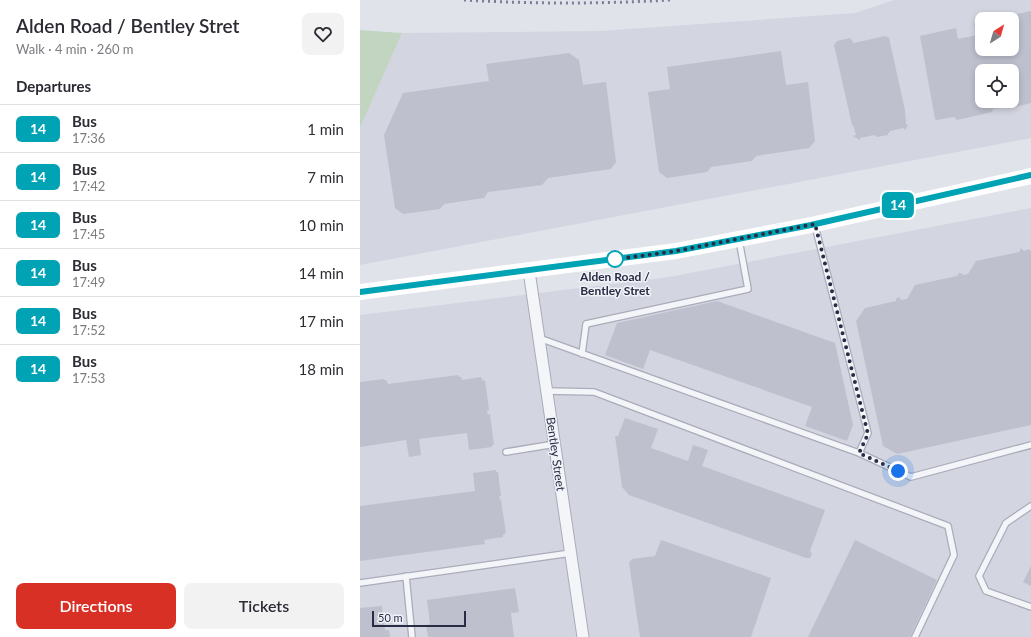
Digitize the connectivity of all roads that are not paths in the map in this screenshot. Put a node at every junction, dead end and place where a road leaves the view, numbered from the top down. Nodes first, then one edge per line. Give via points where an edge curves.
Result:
1 (1031, 176) edge
2 (815, 224) junction
3 (739, 239) junction
4 (529, 271) junction
5 (360, 292) edge
6 (539, 338) junction
7 (582, 354) junction
8 (547, 392) junction
9 (555, 444) junction
10 (1031, 445) edge
11 (506, 452) dead end
12 (859, 453) junction
13 (1031, 506) edge
14 (570, 553) junction
15 (406, 576) junction
16 (360, 583) edge
17 (1031, 607) edge
18 (412, 637) edge
19 (583, 637) edge
20 (915, 637) edge

1 - 2 main road
2 - 3 main road
2 - 12 lane via 868,434
3 - 4 main road via 676,251
3 - 7 lane via 748,289 586,324
4 - 5 main road
4 - 6 street, Bentley Street
6 - 7 lane
6 - 8 street, Bentley Street
7 - 12 lane
8 - 9 street, Bentley Street
8 - 20 lane via 594,392 948,526 954,555
9 - 11 lane
9 - 14 street, Bentley Street
10 - 12 lane via 911,477
13 - 17 lane via 1006,523 979,576 986,591
14 - 15 lane
14 - 19 street, Bentley Street
15 - 16 lane
15 - 18 lane

